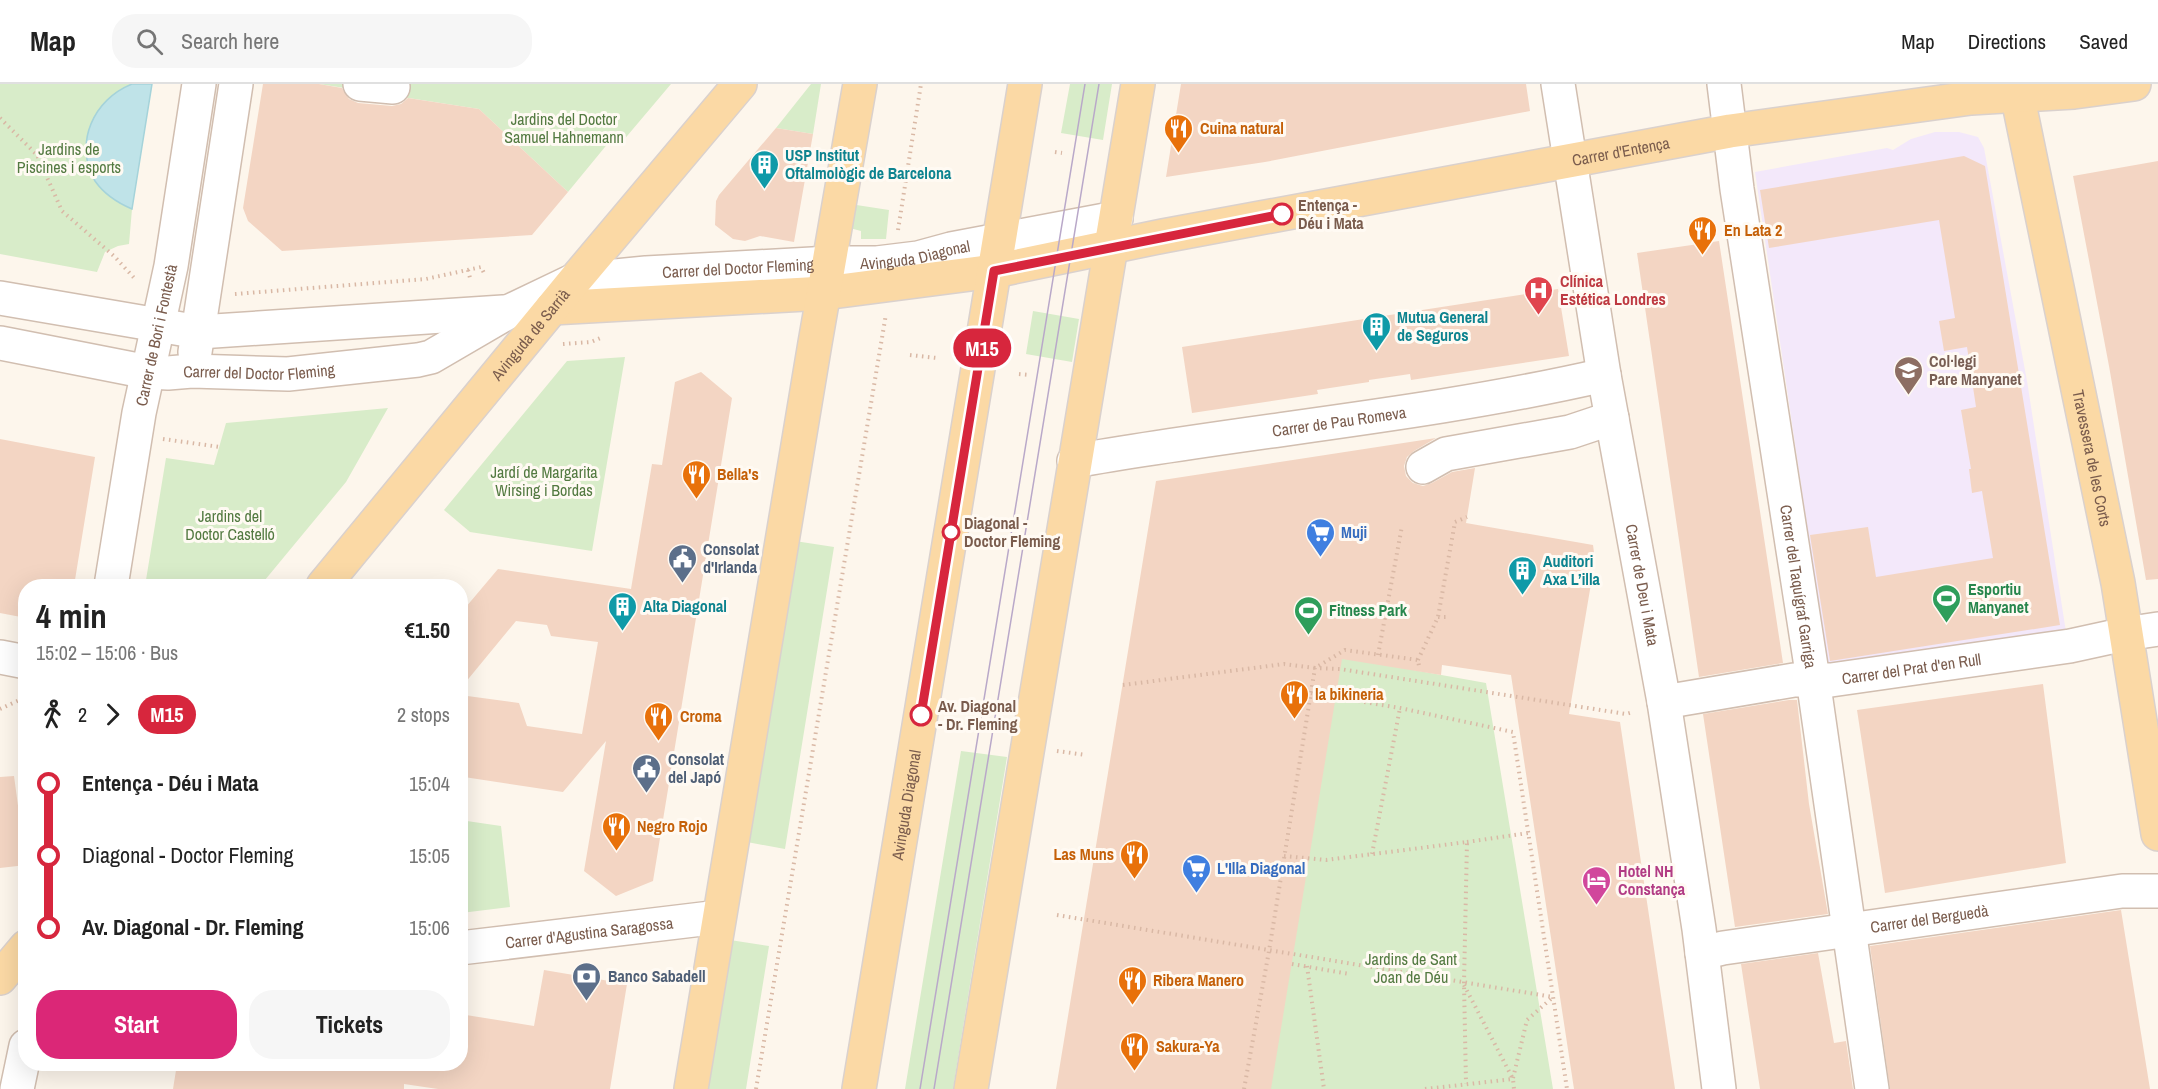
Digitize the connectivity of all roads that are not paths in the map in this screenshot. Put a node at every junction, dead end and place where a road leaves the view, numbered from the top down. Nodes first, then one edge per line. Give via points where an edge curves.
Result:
1 (199, 84) edge
2 (236, 84) edge
3 (360, 84) edge
4 (740, 84) edge
5 (860, 84) edge
6 (1025, 84) edge
7 (1138, 84) edge
8 (1558, 84) edge
9 (1724, 84) edge
10 (2134, 84) edge
11 (393, 87) dead end
12 (2016, 90) edge
13 (1730, 131) junction
14 (1569, 160) junction
15 (1114, 233) junction
16 (997, 255) junction
17 (827, 278) junction
18 (575, 280) junction
19 (0, 298) edge
20 (552, 308) junction
21 (510, 311) junction
22 (158, 326) junction
23 (199, 332) junction
24 (0, 343) edge
25 (192, 371) junction
26 (148, 372) junction
27 (1604, 375) junction
28 (1612, 417) junction
29 (1074, 461) junction
30 (1423, 467) dead end
31 (112, 579) edge
32 (328, 579) edge
33 (2158, 629) edge
34 (2125, 634) junction
35 (0, 657) edge
36 (18, 661) edge
37 (1813, 680) junction
38 (1648, 707) junction
39 (2158, 834) edge
40 (2158, 891) edge
41 (719, 917) junction
42 (1849, 930) junction
43 (468, 947) edge
44 (1702, 953) junction
45 (18, 956) edge
46 (0, 978) edge
47 (21, 1071) edge
48 (17, 1089) edge
49 (691, 1089) edge
50 (860, 1089) edge
51 (971, 1089) edge
52 (1719, 1089) edge
53 (1872, 1089) edge

1 - 22 street, Carrer de Bori i Fontestà
2 - 23 street
3 - 11 street
4 - 18 main road, Avinguda de Sarrià
5 - 17 main road
6 - 16 main road, Avinguda Diagonal
7 - 15 main road
8 - 14 street, Carrer de Deu i Mata
9 - 13 street, Carrer del Taquígraf Garriga
10 - 12 main road, Carrer d'Entença via 2074,92
12 - 13 main road, Carrer d'Entença
12 - 34 main road, Travessera de les Corts via 2118,583
13 - 14 main road, Carrer d'Entença
13 - 37 street, Carrer del Taquígraf Garriga
14 - 15 main road, Carrer d'Entença
14 - 27 street, Carrer de Deu i Mata
15 - 16 main road, Avinguda Diagonal
15 - 29 main road
16 - 17 main road, Avinguda Diagonal
16 - 50 main road, Avinguda Diagonal
17 - 18 street, Carrer del Doctor Fleming via 646,273
17 - 20 main road, Carrer del Doctor Fleming
17 - 41 main road
18 - 20 main road, Avinguda de Sarrià
18 - 21 street, Carrer del Doctor Fleming
19 - 22 street, Carrer del Doctor Fleming
20 - 21 street, Carrer del Doctor Fleming
20 - 32 main road, Avinguda de Sarrià
21 - 23 street, Carrer del Doctor Fleming
21 - 25 street, Carrer del Doctor Fleming via 461,341 418,360 288,374
22 - 23 street, Carrer del Doctor Fleming
22 - 26 street, Carrer de Bori i Fontestà
23 - 25 street
24 - 26 street, Carrer del Doctor Fleming
25 - 26 street, Carrer del Doctor Fleming
26 - 31 street, Carrer de Bori i Fontestà
27 - 28 street, Carrer de Deu i Mata
27 - 29 street, Carrer de Pau Romeva via 1436,407
28 - 30 street via 1570,432 1446,454
28 - 38 street, Carrer de Deu i Mata via 1623,472
29 - 51 main road
33 - 34 street, Carrer del Prat d'en Rull
34 - 37 street, Carrer del Prat d'en Rull via 2070,646
34 - 39 main road, Travessera de les Corts
35 - 36 street
37 - 38 street, Carrer del Prat d'en Rull via 1794,680
37 - 42 street, Carrer del Taquígraf Garriga
38 - 44 street, Carrer de Deu i Mata
40 - 42 street, Carrer del Berguedà via 2122,891
41 - 43 street, Carrer d'Agustina Saragossa
41 - 49 main road
42 - 44 street, Carrer del Berguedà
42 - 53 street, Carrer del Taquígraf Garriga
44 - 52 street, Carrer de Deu i Mata
45 - 46 main road
47 - 48 street

